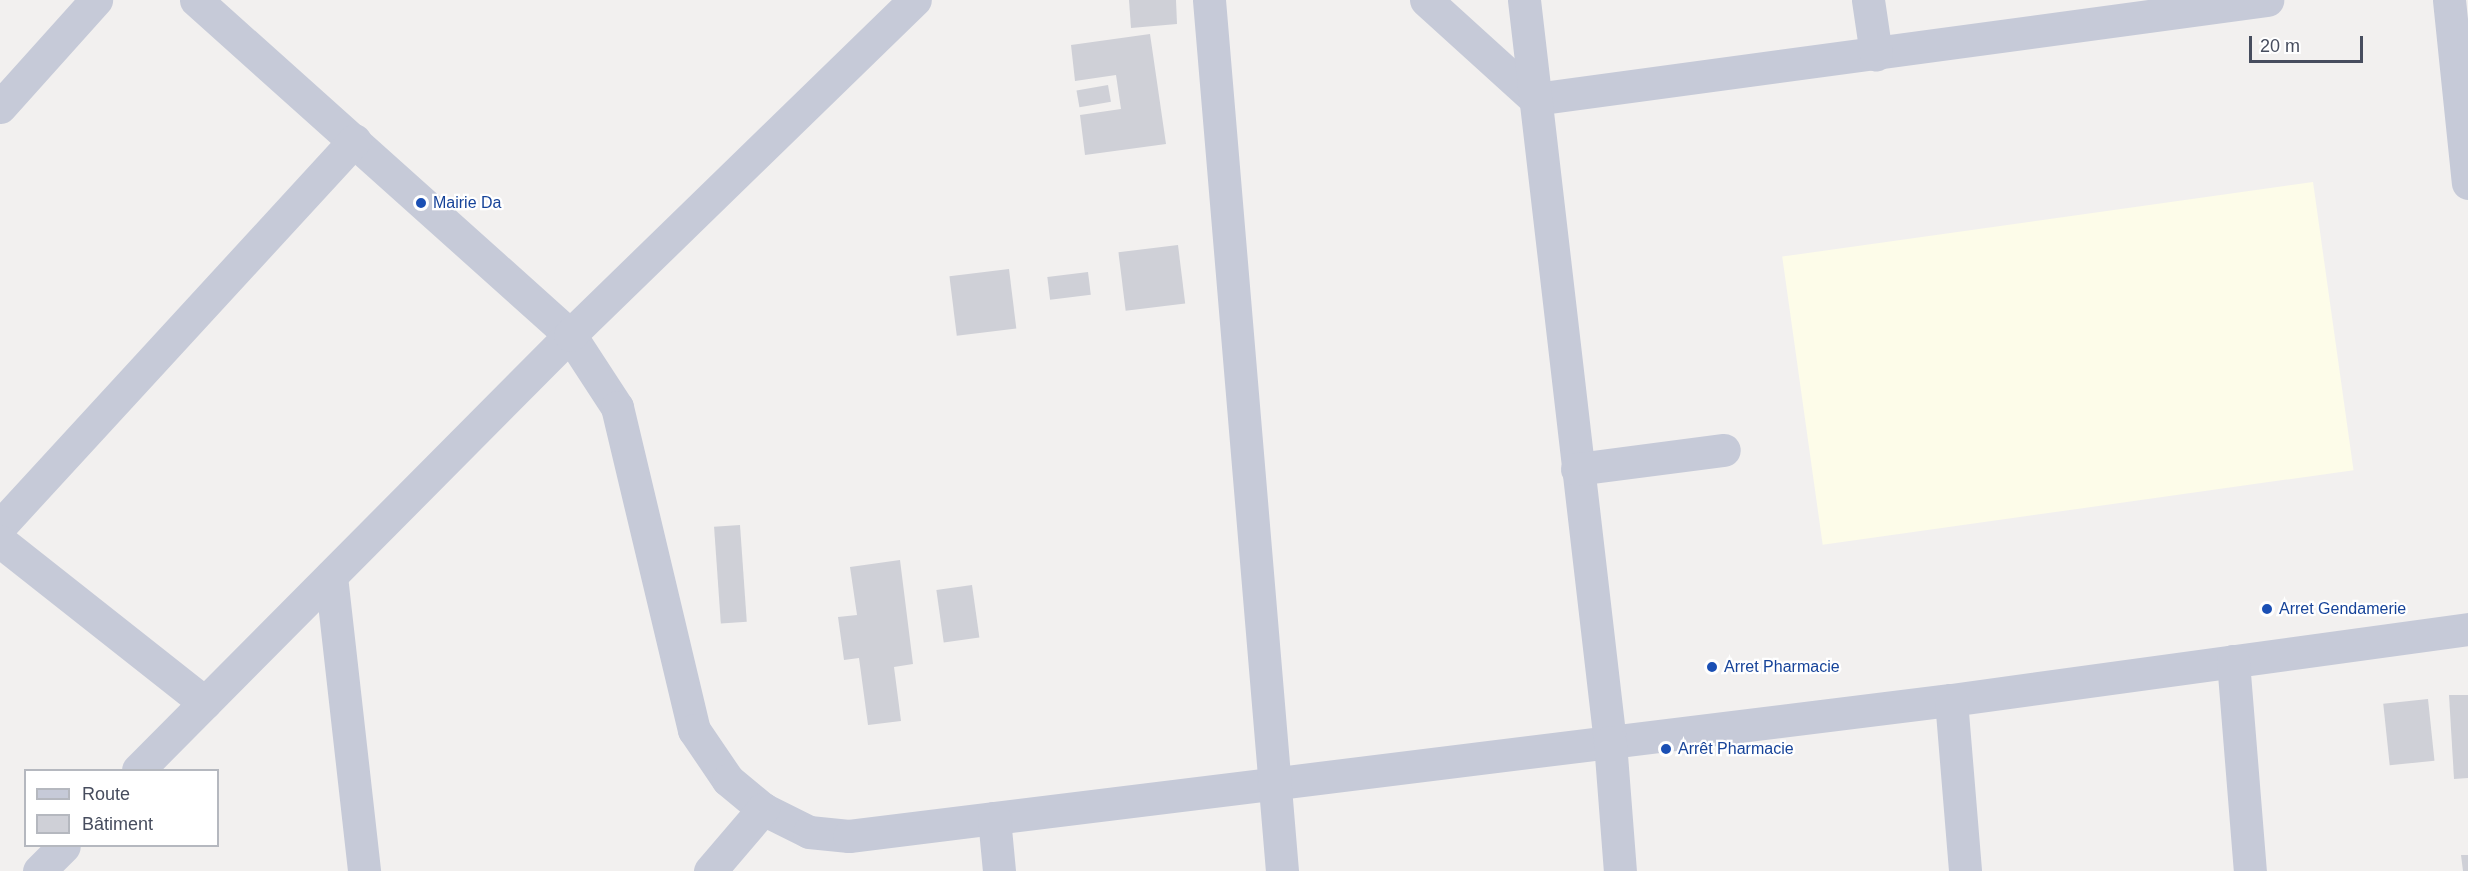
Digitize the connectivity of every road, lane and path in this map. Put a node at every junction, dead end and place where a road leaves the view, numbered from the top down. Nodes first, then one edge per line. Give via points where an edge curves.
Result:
1 (96, 0) edge
2 (196, 0) edge
3 (915, 0) edge
4 (1209, 0) edge
5 (1426, 0) edge
6 (1524, 0) edge
7 (1868, 0) edge
8 (2267, 0) edge
9 (2449, 0) edge
10 (1876, 54) junction
11 (1535, 99) junction
12 (0, 107) edge
13 (355, 140) junction
14 (2468, 183) edge
15 (570, 335) junction
16 (1724, 450) dead end
17 (1577, 469) junction
18 (0, 526) edge
19 (0, 541) edge
20 (331, 576) junction
21 (2468, 629) edge
22 (2233, 661) junction
23 (1951, 700) junction
24 (205, 703) junction
25 (1610, 742) junction
26 (140, 769) edge
27 (1275, 783) junction
28 (763, 809) junction
29 (994, 818) junction
30 (63, 847) edge
31 (39, 871) edge
32 (364, 871) edge
33 (710, 871) edge
34 (999, 871) edge
35 (1282, 871) edge
36 (1620, 871) edge
37 (1965, 871) edge
38 (2250, 871) edge

1 - 12 street
2 - 13 street
3 - 15 street
4 - 27 street
5 - 11 street
6 - 11 street
7 - 10 street
8 - 10 street
9 - 14 street
10 - 11 street
11 - 17 street
13 - 15 street
13 - 18 street
15 - 20 street
15 - 28 street via 617,407 694,730 728,780
16 - 17 street
17 - 25 street
19 - 24 street
20 - 24 street
20 - 32 street
21 - 22 street
22 - 23 street
22 - 38 street
23 - 25 street
23 - 37 street
24 - 26 street
25 - 27 street
25 - 36 street
27 - 29 street
27 - 35 street
28 - 29 street via 809,832 849,836
28 - 33 street
29 - 34 street
30 - 31 street

